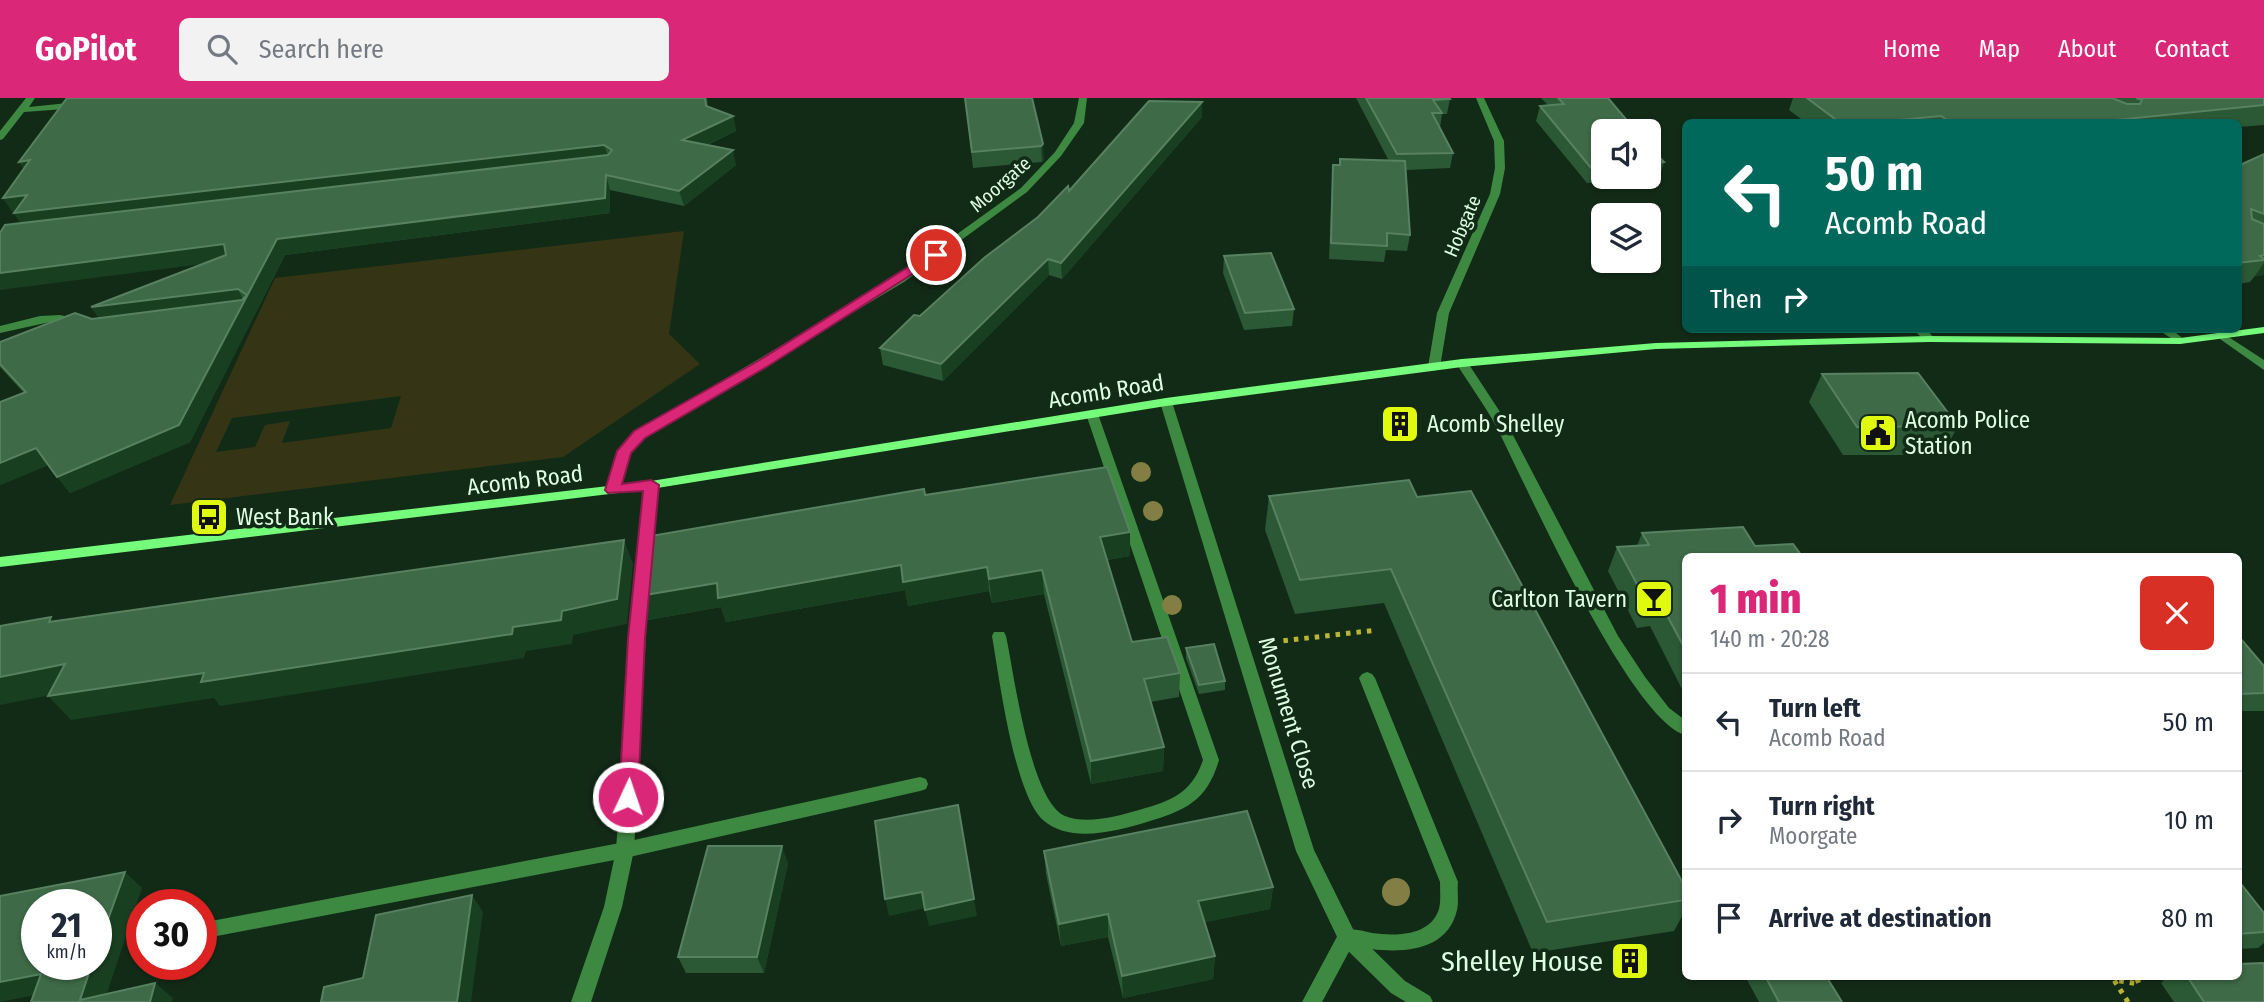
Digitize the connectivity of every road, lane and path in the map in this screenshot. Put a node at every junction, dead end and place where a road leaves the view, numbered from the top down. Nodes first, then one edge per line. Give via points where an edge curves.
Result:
1 (31, 98) edge
2 (1083, 98) edge
3 (1480, 98) edge
4 (90, 103) edge
5 (21, 110) junction
6 (0, 137) edge
7 (95, 328) edge
8 (0, 330) edge
9 (2264, 330) edge
10 (1923, 333) edge
11 (2169, 333) edge
12 (2224, 337) junction
13 (1929, 340) junction
14 (2180, 341) junction
15 (1462, 363) junction
16 (2264, 366) edge
17 (1434, 367) junction
18 (1166, 402) junction
19 (1092, 414) junction
20 (651, 485) junction
21 (613, 490) junction
22 (0, 562) edge
23 (1377, 630) dead end
24 (999, 636) dead end
25 (1242, 646) junction
26 (1367, 678) dead end
27 (1682, 728) edge
28 (920, 784) dead end
29 (625, 850) junction
30 (217, 927) edge
31 (1347, 937) junction
32 (2114, 980) edge
33 (2114, 980) edge
34 (2138, 980) edge
35 (581, 1002) edge
36 (1312, 1002) edge
37 (1423, 1002) edge
38 (2128, 1002) edge

1 - 5 street
2 - 21 street, Moorgate via 1079,123 1024,191 900,280 639,435 624,451
3 - 17 street, Hobgate via 1499,141 1500,168 1495,194 1443,313
4 - 5 street
5 - 6 street
7 - 8 street via 51,318
9 - 12 main road, Acomb Road
10 - 13 street
11 - 14 street
12 - 14 main road, Acomb Road
12 - 16 street
13 - 14 main road, Acomb Road
13 - 15 main road, Acomb Road via 1656,346
15 - 17 main road, Acomb Road
15 - 27 street via 1501,424 1568,558 1645,692
17 - 18 main road, Acomb Road
18 - 19 main road, Acomb Road
18 - 25 street, Monument Close
19 - 20 main road, Acomb Road
19 - 24 street via 1212,760 1206,780 1185,802 1144,816 1076,827 1048,815 1029,780
20 - 21 main road, Acomb Road
20 - 29 street via 636,638
21 - 22 main road, Acomb Road
23 - 25 path
25 - 31 street, Monument Close via 1306,851
26 - 31 street via 1449,882 1447,914 1429,934 1398,946
28 - 29 street
29 - 30 street
29 - 35 street via 613,907
31 - 36 street
31 - 37 street, Monument Close via 1398,987
32 - 34 path via 2139,984
33 - 38 path

